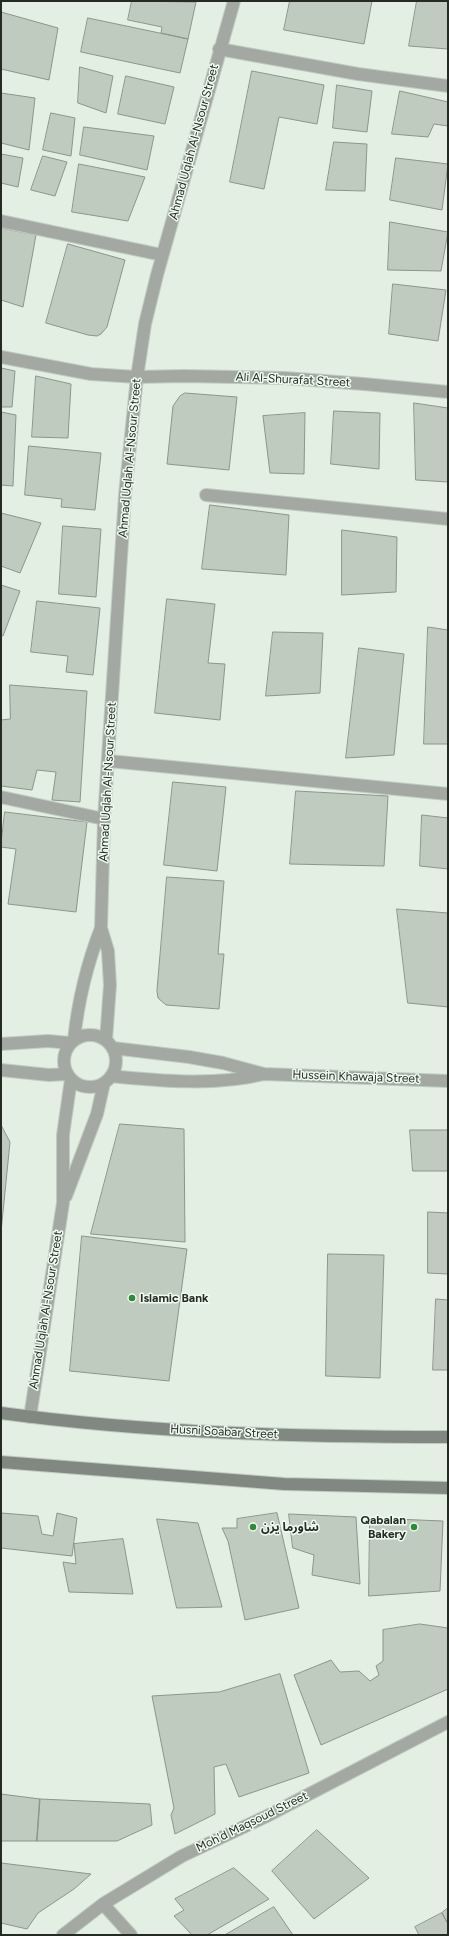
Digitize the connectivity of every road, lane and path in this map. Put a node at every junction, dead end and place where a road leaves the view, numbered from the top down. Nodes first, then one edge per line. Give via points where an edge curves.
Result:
1 (234, 1) edge
2 (219, 49) junction
3 (448, 86) edge
4 (1, 221) edge
5 (162, 255) junction
6 (1, 357) edge
7 (137, 377) junction
8 (448, 392) edge
9 (206, 495) dead end
10 (448, 519) edge
11 (109, 761) junction
12 (448, 794) edge
13 (1, 797) edge
14 (104, 819) junction
15 (101, 928) junction
16 (72, 1041) junction
17 (1, 1044) edge
18 (110, 1044) junction
19 (1, 1070) edge
20 (264, 1074) junction
21 (69, 1076) junction
22 (107, 1080) junction
23 (448, 1081) edge
24 (63, 1203) junction
25 (1, 1413) edge
26 (30, 1417) junction
27 (448, 1437) edge
28 (1, 1462) edge
29 (448, 1488) edge
30 (448, 1722) edge
31 (103, 1904) junction
32 (63, 1935) edge
33 (131, 1935) edge

1 - 2 street, Ahmad Uqlah Al-Nsour Street
2 - 3 street via 358,74
2 - 5 street, Ahmad Uqlah Al-Nsour Street
4 - 5 street
5 - 7 street, Ahmad Uqlah Al-Nsour Street via 145,324
6 - 7 street, Ali Al-Shurafat Street via 91,374
7 - 8 street, Ali Al-Shurafat Street via 285,378
7 - 11 street, Ahmad Uqlah Al-Nsour Street via 125,495
9 - 10 street
11 - 12 street
11 - 14 street, Ahmad Uqlah Al-Nsour Street
13 - 14 street
14 - 15 street, Ahmad Uqlah Al-Nsour Street
15 - 16 street, Ahmad Uqlah Al-Nsour Street via 82,989
15 - 18 street, Ahmad Uqlah Al-Nsour Street via 108,951
16 - 17 street
16 - 18 street via 90,1034
16 - 21 street via 64,1058
18 - 20 street, Hussein Khawaja Street via 203,1059
18 - 22 street via 116,1062
19 - 21 street
20 - 22 street, Hussein Khawaja Street via 227,1080
20 - 23 street, Hussein Khawaja Street
21 - 22 street via 78,1084 87,1087 96,1086
21 - 24 street, Ahmad Uqlah Al-Nsour Street via 63,1135
22 - 24 street, Ahmad Uqlah Al-Nsour Street via 97,1114
24 - 26 street, Ahmad Uqlah Al-Nsour Street
25 - 26 main road, Husni Soabar Street
26 - 27 main road, Husni Soabar Street via 127,1426 281,1435
28 - 29 main road via 284,1484
30 - 31 street, Moh'd Maqsoud Street via 267,1816 182,1856
31 - 32 street, Moh'd Maqsoud Street
31 - 33 street

